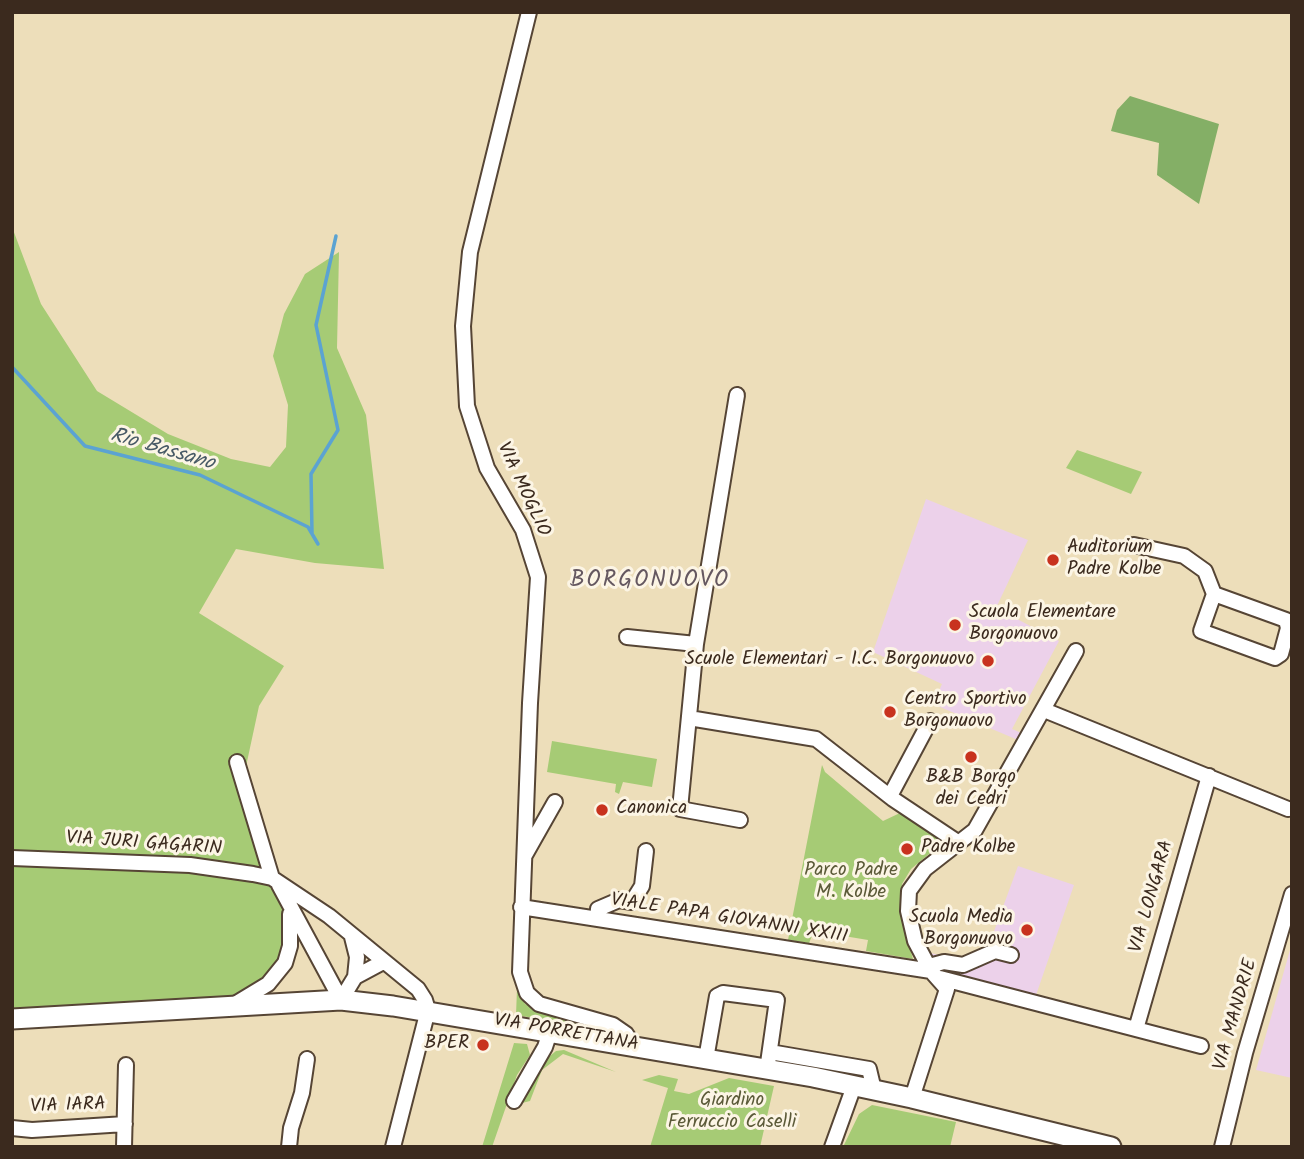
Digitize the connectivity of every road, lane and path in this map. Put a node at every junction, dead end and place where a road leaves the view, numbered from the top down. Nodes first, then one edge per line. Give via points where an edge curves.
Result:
1 (529, 12) edge
2 (737, 395) dead end
3 (1135, 545) dead end
4 (1214, 593) junction
5 (627, 637) dead end
6 (696, 645) junction
7 (1076, 651) dead end
8 (1044, 710) junction
9 (689, 718) junction
10 (930, 721) dead end
11 (237, 761) dead end
12 (1209, 776) junction
13 (890, 796) junction
14 (555, 802) dead end
15 (1288, 809) dead end
16 (740, 820) dead end
17 (959, 843) junction
18 (646, 851) dead end
19 (12, 858) edge
20 (523, 859) junction
21 (275, 881) junction
22 (1292, 894) edge
23 (289, 905) junction
24 (521, 907) junction
25 (597, 919) junction
26 (352, 937) junction
27 (1011, 955) dead end
28 (383, 962) junction
29 (930, 967) junction
30 (355, 977) junction
31 (341, 1000) junction
32 (235, 1004) junction
33 (428, 1010) junction
34 (12, 1019) edge
35 (1136, 1029) junction
36 (550, 1031) junction
37 (634, 1046) junction
38 (1201, 1046) dead end
39 (307, 1059) dead end
40 (706, 1059) junction
41 (768, 1061) junction
42 (126, 1065) dead end
43 (854, 1086) junction
44 (874, 1090) junction
45 (912, 1098) junction
46 (514, 1101) dead end
47 (125, 1124) junction
48 (12, 1128) edge
49 (124, 1147) edge
50 (289, 1147) edge
51 (393, 1147) edge
52 (832, 1147) edge
53 (1111, 1147) edge
54 (1222, 1147) edge

1 - 20 street, VIA MOGLIO via 470,252 463,326 467,406 488,468 523,530 538,577
2 - 6 street
3 - 4 street via 1184,556 1205,571
4 - 4 street via 1201,631 1275,658 1281,654 1286,620
5 - 6 street
6 - 9 street
7 - 8 street
8 - 12 street
8 - 17 street via 975,830
9 - 13 street via 817,739
9 - 16 street via 680,809
10 - 13 street
11 - 21 street
12 - 15 street
12 - 35 street, VIA LONGARA
13 - 17 street
14 - 20 street
17 - 29 street via 925,869 909,891 909,922
18 - 25 street via 642,886 632,902 619,900 598,909
19 - 21 street, VIA JURI GAGARIN via 190,865
20 - 24 street, VIA MOGLIO
21 - 23 street
21 - 26 street, VIA JURI GAGARIN
22 - 54 street, VIA MANDRIE
23 - 31 street
23 - 32 street via 290,946 285,963 268,984
24 - 25 street, VIALE PAPA GIOVANNI XXIII
24 - 37 street, VIA MOGLIO via 520,972 527,993 539,1004 613,1025
25 - 29 street, VIALE PAPA GIOVANNI XXIII
26 - 28 street, VIA JURI GAGARIN
26 - 30 street
27 - 29 street via 995,951 963,965 944,962
28 - 30 street
28 - 33 street, VIA JURI GAGARIN via 418,989
29 - 35 street
29 - 45 street via 947,995
30 - 31 street
31 - 32 main road, VIA PORRETTANA
31 - 33 main road, VIA PORRETTANA
32 - 34 main road, VIA PORRETTANA
33 - 36 main road, VIA PORRETTANA
33 - 51 street
35 - 38 street
36 - 37 main road, VIA PORRETTANA
36 - 46 street
37 - 40 main road, VIA PORRETTANA
39 - 50 street
40 - 41 main road, VIA PORRETTANA
40 - 41 street via 717,996 723,993 777,1000
41 - 43 main road, VIA PORRETTANA
41 - 44 street via 869,1069
42 - 47 street
43 - 44 main road, VIA PORRETTANA
43 - 52 street
44 - 45 main road, VIA PORRETTANA
45 - 53 main road, VIA PORRETTANA
47 - 48 street, VIA IARA
47 - 49 street

